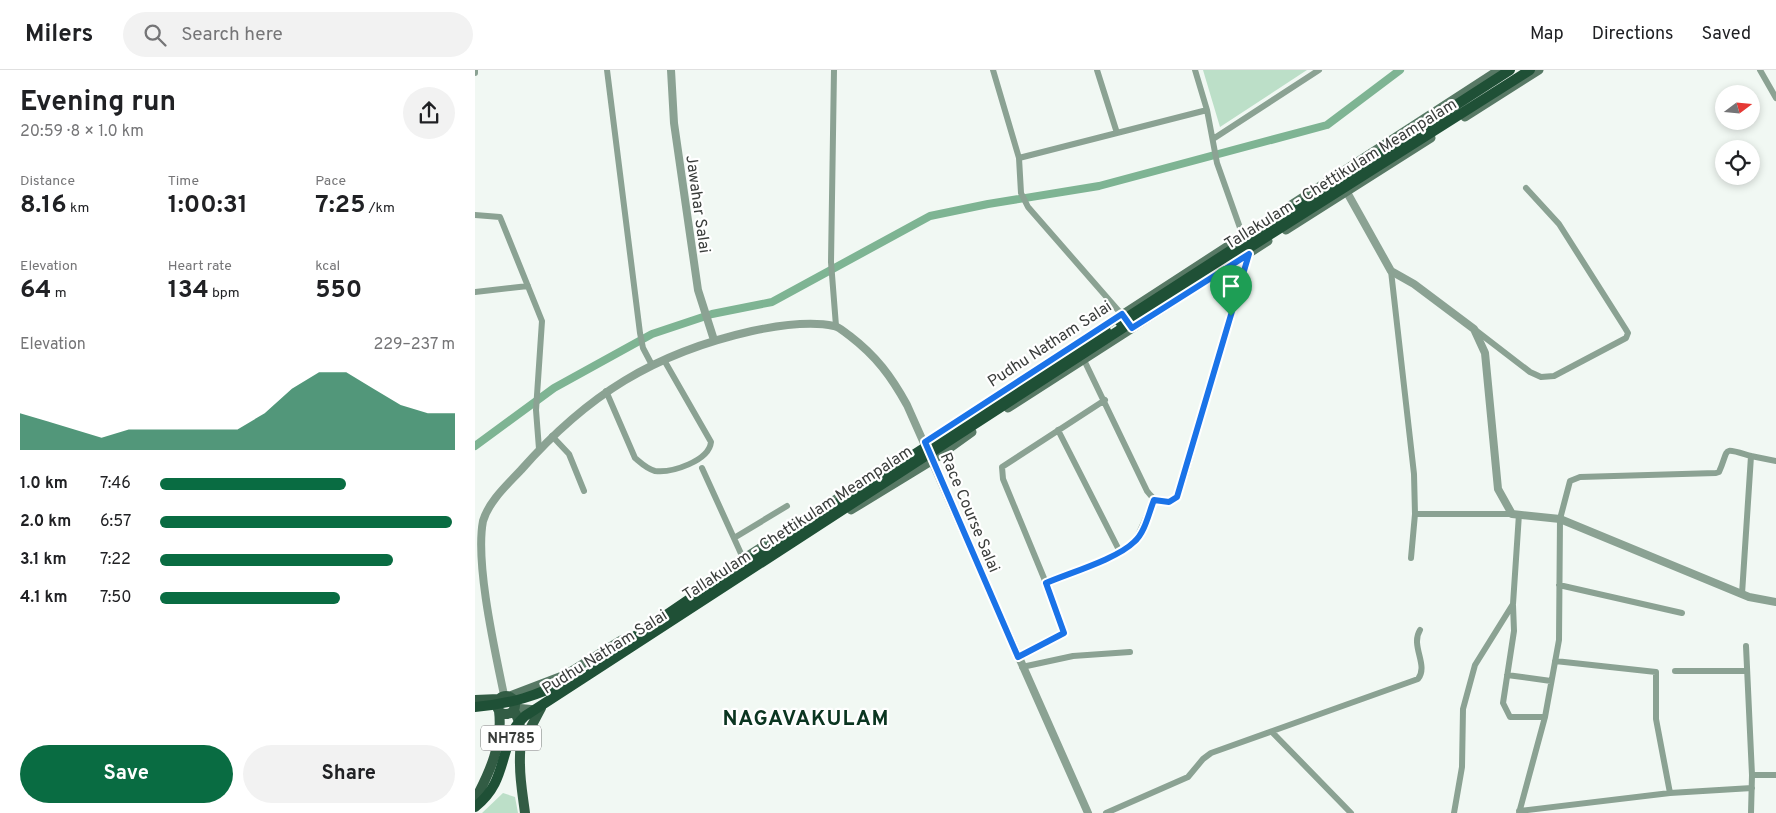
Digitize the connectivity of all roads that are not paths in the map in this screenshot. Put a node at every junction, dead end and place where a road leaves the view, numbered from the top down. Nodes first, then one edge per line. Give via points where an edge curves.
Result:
1 (607, 70) edge
2 (671, 70) edge
3 (834, 70) edge
4 (993, 70) edge
5 (1097, 70) edge
6 (1195, 70) edge
7 (1319, 70) edge
8 (1498, 70) edge
9 (1510, 70) edge
10 (1530, 70) edge
11 (1539, 70) edge
12 (1760, 70) edge
13 (1511, 89) junction
14 (1776, 98) edge
15 (1207, 110) junction
16 (1117, 133) junction
17 (1213, 139) junction
18 (1019, 158) junction
19 (1337, 175) junction
20 (1526, 188) dead end
21 (1347, 193) junction
22 (475, 215) edge
23 (1243, 236) junction
24 (1249, 254) junction
25 (1391, 271) junction
26 (528, 286) junction
27 (475, 292) edge
28 (1122, 314) junction
29 (836, 326) junction
30 (1132, 328) junction
31 (1474, 329) junction
32 (714, 340) junction
33 (665, 360) junction
34 (1083, 360) junction
35 (651, 364) junction
36 (606, 391) junction
37 (1105, 400) junction
38 (1058, 430) junction
39 (552, 436) junction
40 (925, 442) junction
41 (539, 449) junction
42 (1751, 456) junction
43 (933, 460) junction
44 (1776, 461) edge
45 (702, 468) dead end
46 (584, 491) dead end
47 (1154, 500) junction
48 (787, 506) dead end
49 (1415, 514) junction
50 (1515, 514) junction
51 (1560, 519) junction
52 (734, 538) junction
53 (1120, 552) junction
54 (743, 558) junction
55 (1411, 558) dead end
56 (1046, 583) junction
57 (1559, 586) junction
58 (1742, 594) junction
59 (1776, 602) edge
60 (1513, 604) junction
61 (1682, 613) dead end
62 (1420, 630) dead end
63 (1745, 646) dead end
64 (1131, 652) dead end
65 (1018, 657) junction
66 (1555, 661) junction
67 (1022, 666) junction
68 (1675, 671) dead end
69 (1747, 671) junction
70 (1507, 675) junction
71 (1551, 681) junction
72 (504, 697) junction
73 (475, 700) edge
74 (475, 707) edge
75 (541, 708) junction
76 (514, 710) junction
77 (499, 711) junction
78 (1545, 717) junction
79 (1272, 732) junction
80 (521, 746) junction
81 (1752, 775) junction
82 (1776, 775) edge
83 (1752, 788) junction
84 (1670, 793) junction
85 (475, 800) edge
86 (475, 807) edge
87 (1519, 812) edge
88 (525, 813) edge
89 (1088, 813) edge
90 (1106, 813) edge
91 (1351, 813) edge
92 (1454, 813) edge
93 (1751, 813) edge

1 - 35 street via 640,333
2 - 32 street, Jawahar Salai via 674,123 698,290
3 - 29 street via 831,273
4 - 18 street
5 - 16 street
6 - 15 street
7 - 17 street
8 - 13 street
8 - 19 main road, Pudhu Natham Salai
9 - 74 highway, Tallakulam - Chettikulam Meampalam / NH785, bridge via 569,680 526,699
10 - 86 highway, Tallakulam - Chettikulam Meampalam / NH785, bridge via 1132,322 525,716 513,730 501,774
11 - 13 main road, Pudhu Natham Salai
12 - 14 street
13 - 21 main road, Pudhu Natham Salai
15 - 16 street
15 - 17 street
16 - 18 street
17 - 23 street via 1217,163
18 - 28 street via 1022,193 1028,207
19 - 21 street
19 - 23 main road, Pudhu Natham Salai
20 - 31 street via 1559,224 1628,333 1626,338 1554,376 1541,377
21 - 24 main road, Pudhu Natham Salai
21 - 25 street
22 - 26 street via 500,217
23 - 24 street
23 - 28 main road, Pudhu Natham Salai
24 - 30 main road, Pudhu Natham Salai
24 - 47 street via 1177,497 1169,502
25 - 31 street via 1414,284
25 - 49 street via 1414,474
26 - 27 street
26 - 41 street via 542,320 536,410
28 - 30 street
28 - 40 main road, Pudhu Natham Salai
29 - 32 street via 780,325
29 - 40 street, Race Course Salai via 863,346 889,373
30 - 34 main road, Pudhu Natham Salai
31 - 50 street via 1485,353 1498,488
32 - 33 street
33 - 35 street
33 - 36 street via 711,442 707,454 685,466 673,471 644,467 635,458
34 - 37 street
34 - 43 main road, Pudhu Natham Salai
35 - 36 street
36 - 39 street
37 - 38 street
37 - 47 street
38 - 53 street
38 - 56 street via 1005,463 1001,472
39 - 41 street
39 - 46 street via 569,454
40 - 43 street, Race Course Salai
40 - 54 main road, Pudhu Natham Salai
41 - 72 street via 495,499 483,521 479,544 481,580
42 - 44 street
42 - 51 street via 1727,451 1716,473 1574,477 1570,481
42 - 58 street
43 - 65 street, Race Course Salai
43 - 75 main road, Pudhu Natham Salai
45 - 52 street
47 - 53 street via 1139,536
48 - 52 street
49 - 50 street
49 - 55 street
50 - 51 street
50 - 60 street
51 - 57 street
51 - 58 street
52 - 54 street
53 - 56 street
54 - 72 main road, Pudhu Natham Salai via 565,675
56 - 65 street via 1064,633
57 - 61 street
57 - 66 street via 1559,640
58 - 59 street
60 - 70 street via 1514,631
60 - 92 street via 1475,666 1470,683 1463,709 1462,767
62 - 79 street via 1415,640 1421,668 1417,678
63 - 69 street
64 - 67 street via 1073,656
65 - 67 street, Race Course Salai
66 - 71 street
66 - 84 street via 1656,672 1656,719
67 - 89 street, Race Course Salai
68 - 69 street
69 - 81 street
70 - 71 street
70 - 78 street via 1503,703 1510,716
71 - 78 street
72 - 73 main road
72 - 76 main road via 516,703
72 - 77 main road via 497,705
75 - 76 main road, Pudhu Natham Salai
75 - 80 main road
76 - 77 main road via 505,714
76 - 80 main road via 519,719
77 - 85 main road via 501,724 493,767
78 - 87 street
79 - 90 street via 1211,753 1188,777
79 - 91 street
80 - 88 main road
81 - 82 street
81 - 83 street
83 - 84 street
83 - 93 street
84 - 87 street

